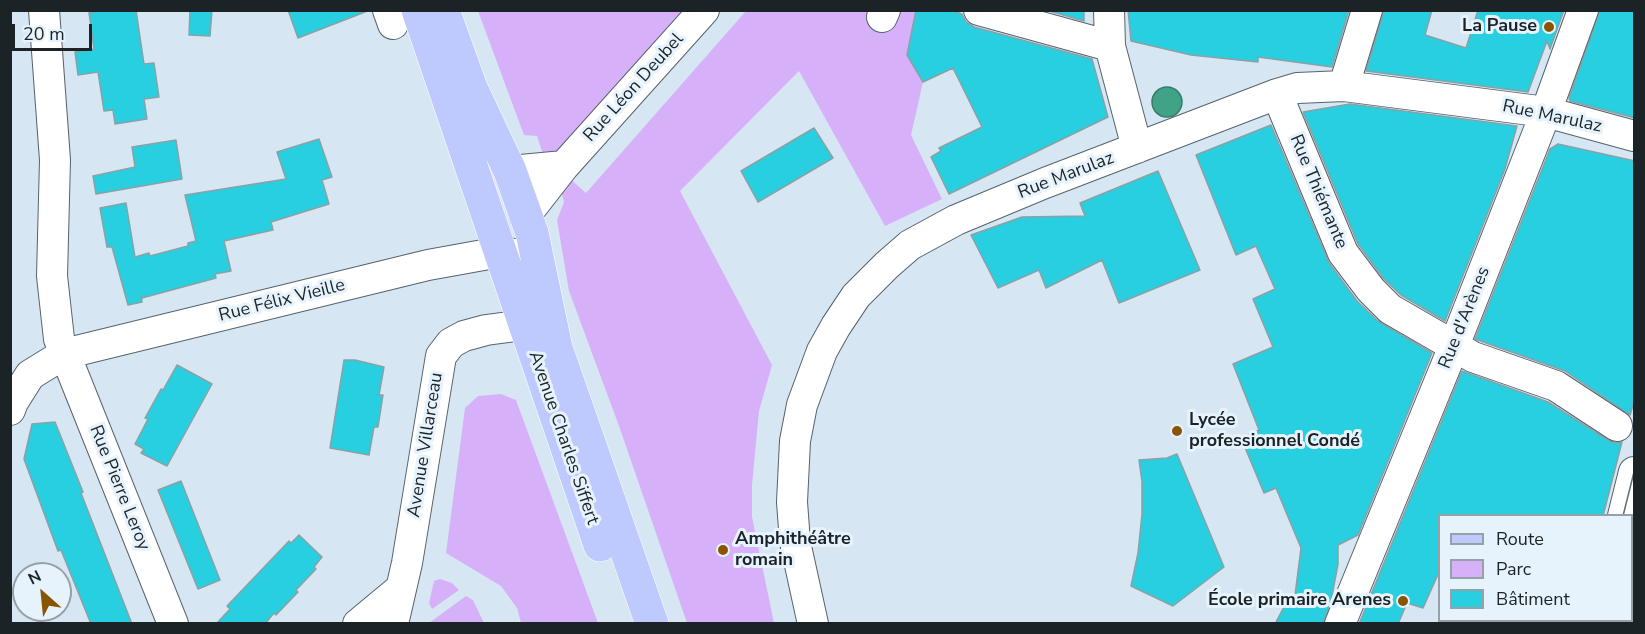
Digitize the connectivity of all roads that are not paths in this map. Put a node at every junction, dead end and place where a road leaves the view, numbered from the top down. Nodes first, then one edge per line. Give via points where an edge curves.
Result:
1 (44, 10) edge
2 (443, 10) edge
3 (704, 10) edge
4 (979, 10) edge
5 (1108, 10) edge
6 (1367, 10) edge
7 (1583, 10) edge
8 (400, 15) edge
9 (1110, 45) junction
10 (1344, 86) junction
11 (1277, 94) junction
12 (1546, 112) junction
13 (1635, 136) edge
14 (1137, 148) junction
15 (564, 166) junction
16 (510, 171) junction
17 (525, 216) junction
18 (500, 252) junction
19 (524, 325) junction
20 (1454, 346) junction
21 (556, 348) junction
22 (64, 354) junction
23 (11, 404) edge
24 (1617, 426) dead end
25 (1635, 472) edge
26 (1624, 514) edge
27 (399, 590) junction
28 (173, 624) edge
29 (358, 624) edge
30 (393, 624) edge
31 (627, 624) edge
32 (652, 624) edge
33 (813, 624) edge
34 (1340, 624) edge

1 - 22 street, Rue Pierre Leroy via 55,160 53,297
2 - 16 main road, Avenue Charles Siffert via 471,88
3 - 15 street, Rue Léon Deubel
4 - 9 street
5 - 9 street
6 - 10 street
7 - 12 street, Rue d'Arènes
8 - 18 main road, Avenue Charles Siffert
9 - 14 street
10 - 11 street, Rue Marulaz via 1298,88
10 - 12 street, Rue Marulaz
11 - 14 street, Rue Marulaz
11 - 20 street, Rue Thiémante via 1343,253 1390,309
12 - 13 street, Rue Marulaz
12 - 20 street, Rue d'Arènes
14 - 33 street, Rue Marulaz via 956,220 910,245 856,296 841,318 822,351 802,405 795,441 795,542
15 - 16 street
15 - 17 street, Rue Léon Deubel
16 - 17 main road, Avenue Charles Siffert
17 - 21 main road, Avenue Charles Siffert
18 - 19 main road, Avenue Charles Siffert
18 - 21 street, Avenue Charles Siffert via 519,258
18 - 22 street, Rue Félix Vieille via 428,265
19 - 27 street, Avenue Villarceau via 464,336 451,343 441,356
19 - 31 main road, Avenue Charles Siffert
20 - 24 street, Rue Thiémante via 1473,357 1556,386
20 - 34 street, Rue d'Arènes
21 - 32 main road, Avenue Charles Siffert
22 - 23 street, Rue Félix Vieille via 30,375
22 - 28 street, Rue Pierre Leroy
25 - 26 street
27 - 29 street
27 - 30 street, Avenue Villarceau

